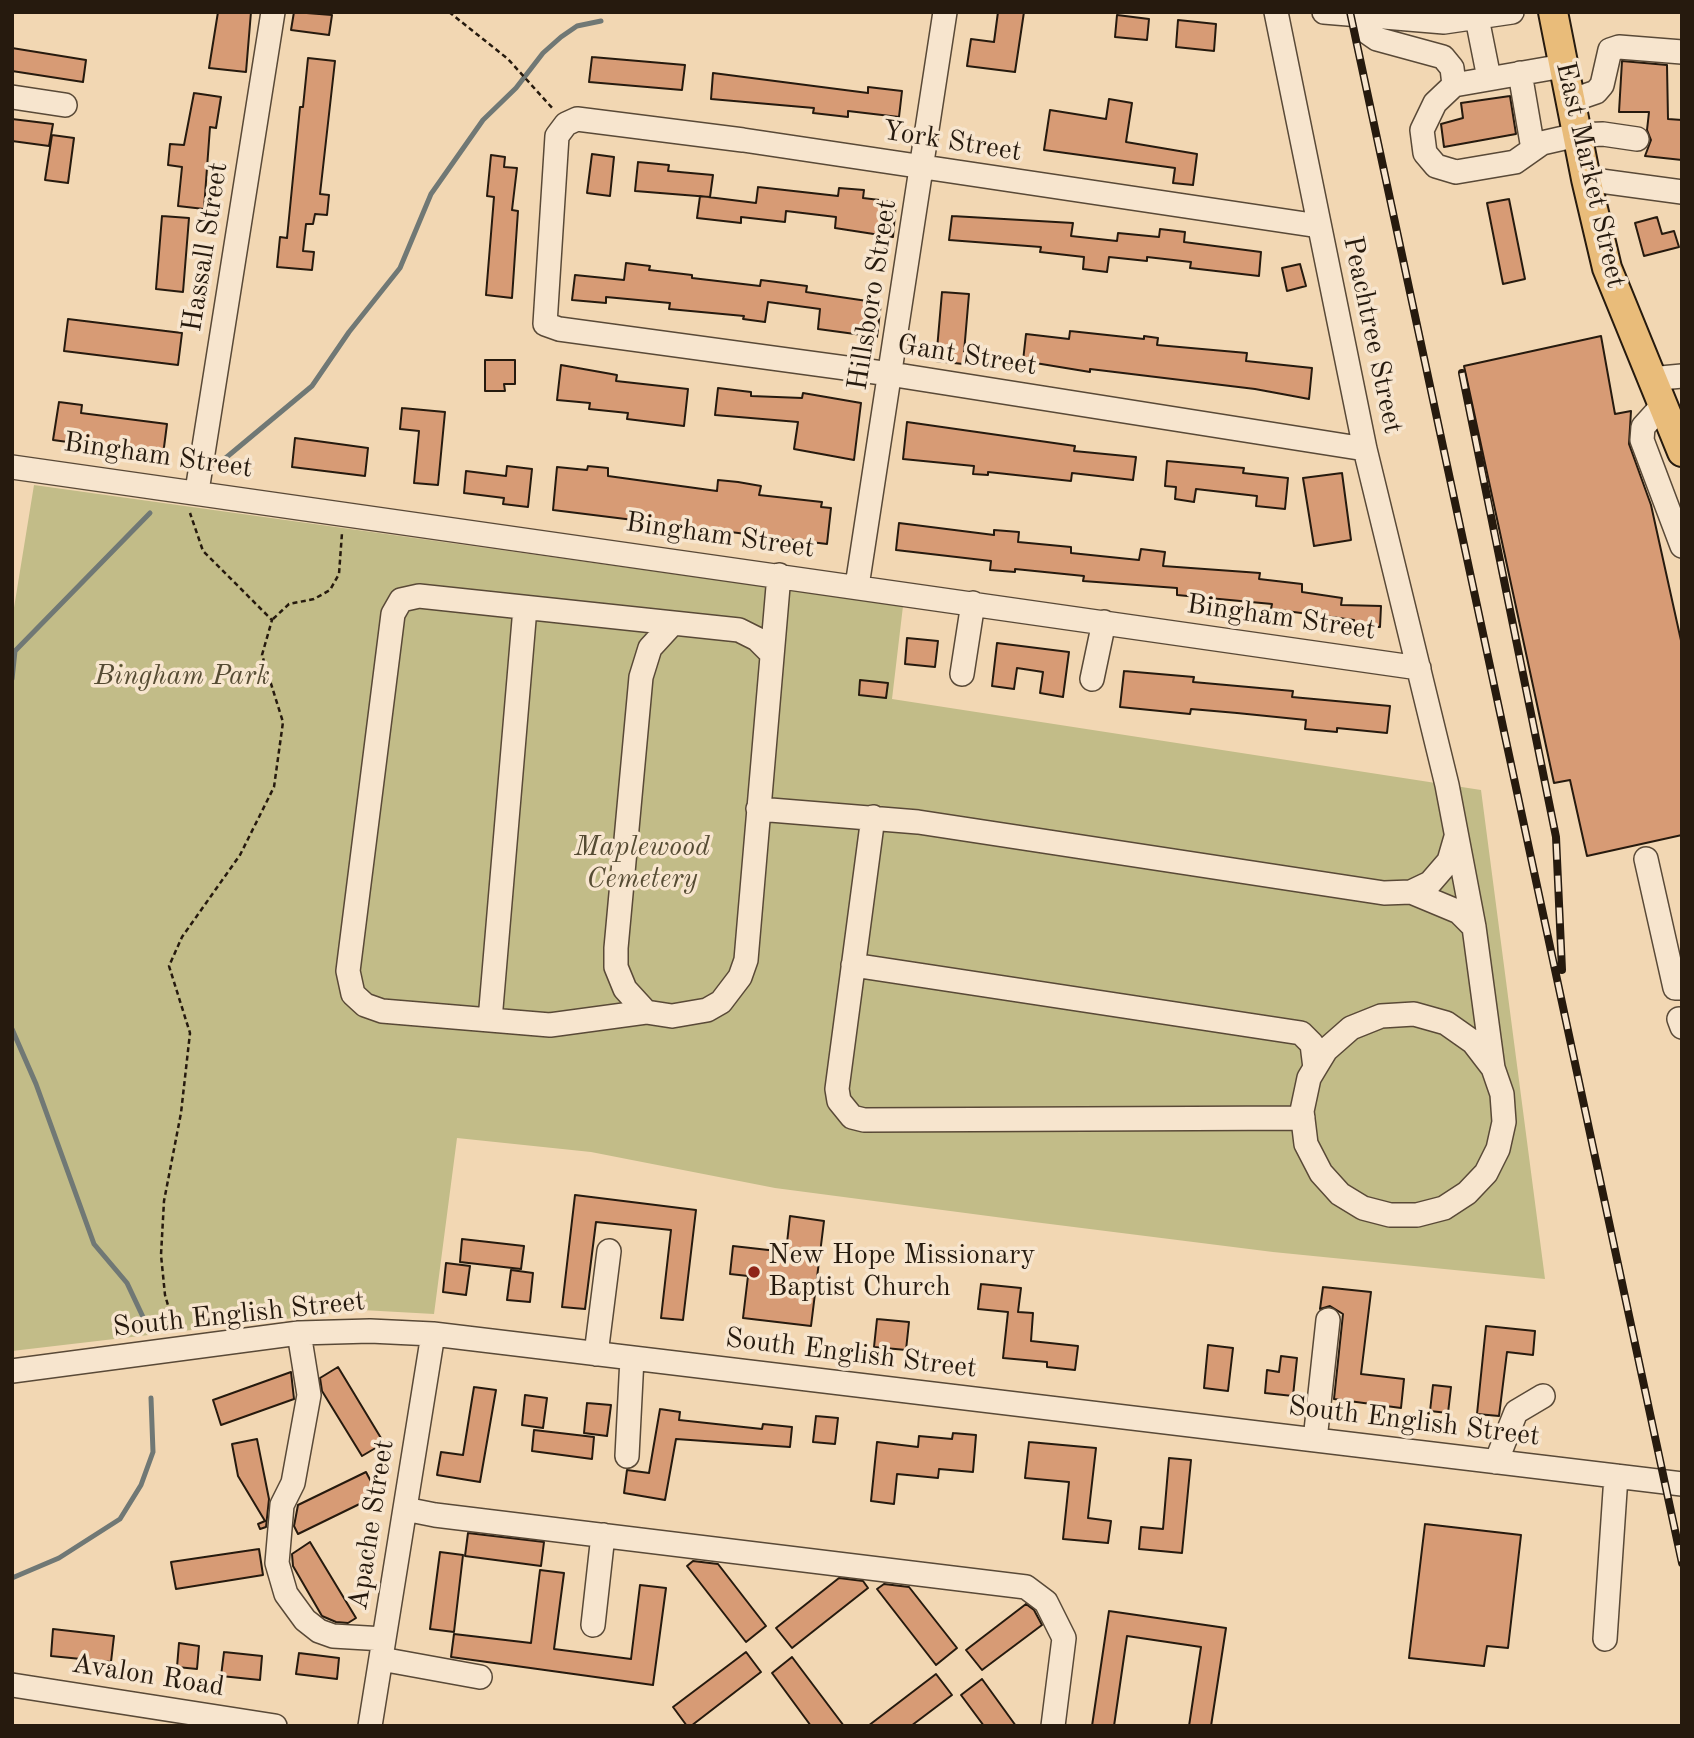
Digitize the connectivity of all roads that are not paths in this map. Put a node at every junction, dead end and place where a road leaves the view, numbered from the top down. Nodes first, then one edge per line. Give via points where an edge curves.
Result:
1 (273, 12) edge
2 (945, 12) edge
3 (1276, 12) edge
4 (1324, 12) edge
5 (1512, 12) edge
6 (1553, 12) edge
7 (1364, 17) junction
8 (1477, 18) junction
9 (1682, 52) edge
10 (1563, 66) junction
11 (1520, 73) junction
12 (1489, 79) junction
13 (1454, 85) junction
14 (12, 97) edge
15 (1570, 101) junction
16 (65, 105) dead end
17 (1577, 135) junction
18 (1637, 139) dead end
19 (1533, 149) junction
20 (923, 169) junction
21 (1586, 179) junction
22 (1682, 192) edge
23 (1319, 226) junction
24 (559, 329) joint
25 (890, 374) junction
26 (1682, 376) edge
27 (1650, 379) junction
28 (1662, 406) junction
29 (1679, 439) edge
30 (1365, 449) junction
31 (12, 467) edge
32 (191, 490) junction
33 (1682, 546) edge
34 (779, 575) junction
35 (857, 586) junction
36 (777, 601) junction
37 (973, 603) junction
38 (526, 608) junction
39 (1104, 622) junction
40 (673, 623) junction
41 (740, 630) junction
42 (772, 654) junction
43 (1419, 668) junction
44 (962, 674) dead end
45 (1092, 678) dead end
46 (758, 809) junction
47 (873, 817) junction
48 (1457, 837) junction
49 (1646, 859) dead end
50 (1411, 892) junction
51 (1474, 927) junction
52 (853, 965) junction
53 (617, 967) junction
54 (1682, 988) edge
55 (646, 1012) junction
56 (609, 1016) junction
57 (490, 1020) junction
58 (1351, 1028) junction
59 (1301, 1033) junction
60 (1315, 1068) junction
61 (1493, 1068) junction
62 (1303, 1118) junction
63 (609, 1251) dead end
64 (1328, 1320) dead end
65 (299, 1334) junction
66 (433, 1334) junction
67 (597, 1354) junction
68 (632, 1358) junction
69 (12, 1371) edge
70 (1543, 1396) dead end
71 (1315, 1440) junction
72 (627, 1456) dead end
73 (1496, 1462) junction
74 (1616, 1476) junction
75 (1682, 1484) edge
76 (405, 1508) junction
77 (603, 1535) junction
78 (593, 1625) dead end
79 (1605, 1639) dead end
80 (383, 1649) junction
81 (480, 1676) dead end
82 (12, 1685) edge
83 (151, 1716) edge
84 (275, 1726) edge
85 (370, 1726) edge
86 (1052, 1726) edge

1 - 32 street, Hassall Street
2 - 20 street, Hillsboro Street
3 - 23 street, Peachtree Street
4 - 7 street
5 - 8 street
6 - 10 main road, East Market Street
7 - 8 street via 1444,22
7 - 13 street via 1364,30 1377,39 1443,57 1452,68
8 - 12 street
9 - 15 street via 1611,50 1602,85 1596,92
10 - 11 street
10 - 15 main road, East Market Street
11 - 12 street
11 - 19 street
12 - 13 street
13 - 19 street via 1435,103 1422,130 1424,153 1436,166 1456,172 1515,162
14 - 16 street
15 - 17 main road, East Market Street
17 - 18 street
17 - 19 street
17 - 21 main road, East Market Street
20 - 23 street, York Street
20 - 24 street, York Street via 743,140 572,121 557,136 546,297 545,324
20 - 25 street, Hillsboro Street
21 - 22 street
21 - 27 main road, East Market Street via 1607,268
23 - 30 street, Peachtree Street
24 - 25 street, Gant Street
25 - 30 street, Gant Street
25 - 35 street, Hillsboro Street
26 - 27 street
27 - 28 main road, East Market Street
28 - 29 main road, East Market Street
28 - 33 street via 1643,427 1642,440
30 - 43 street, Peachtree Street
31 - 32 street, Bingham Street
32 - 34 street, Bingham Street
34 - 35 street, Bingham Street
34 - 36 street
35 - 37 street, Bingham Street
36 - 41 street
36 - 42 street
37 - 39 street, Bingham Street
37 - 44 street
38 - 40 street
38 - 57 street
38 - 57 street via 419,596 401,600 393,614 348,971 353,994 374,1009
39 - 43 street, Bingham Street
39 - 45 street
40 - 41 street
40 - 53 street via 650,649 641,677
41 - 42 street
42 - 46 street
43 - 48 street, Peachtree Street
46 - 47 street
46 - 55 street via 746,960 740,977 721,1002 707,1010 672,1016
47 - 50 street via 1370,892
47 - 52 street
48 - 50 street via 1442,872
48 - 51 street, Peachtree Street
49 - 54 street via 1675,988
50 - 51 street via 1459,912
51 - 61 street, Peachtree Street
52 - 59 street
52 - 62 street via 837,1089 839,1101 852,1117 864,1121
53 - 55 street via 625,989
53 - 56 street
55 - 56 street
56 - 57 street via 550,1025
58 - 59 street
58 - 60 street via 1326,1050
58 - 61 street via 1381,1016 1414,1014 1446,1023 1473,1042
59 - 60 street via 1312,1044
60 - 62 street via 1309,1078
61 - 62 street via 1502,1094 1504,1122 1498,1149 1486,1173 1444,1208 1390,1215 1363,1208 1340,1194 1321,1173 1306,1144
63 - 67 street
64 - 71 street
65 - 66 street, South English Street
65 - 69 street, South English Street
65 - 80 street via 309,1395 293,1483 282,1505 277,1563 286,1594 305,1620 332,1636
66 - 67 street, South English Street
66 - 76 street, Apache Street
67 - 68 street, South English Street
68 - 71 street, South English Street
68 - 72 street
70 - 73 street via 1516,1412
71 - 73 street, South English Street
73 - 74 street, South English Street
74 - 75 street, South English Street
74 - 79 street
76 - 77 street via 435,1516
76 - 80 street, Apache Street
77 - 78 street
77 - 86 street via 1026,1587 1046,1602 1064,1638
80 - 81 street
80 - 85 street, Apache Street
82 - 83 street, Avalon Road
83 - 84 street, Avalon Road

